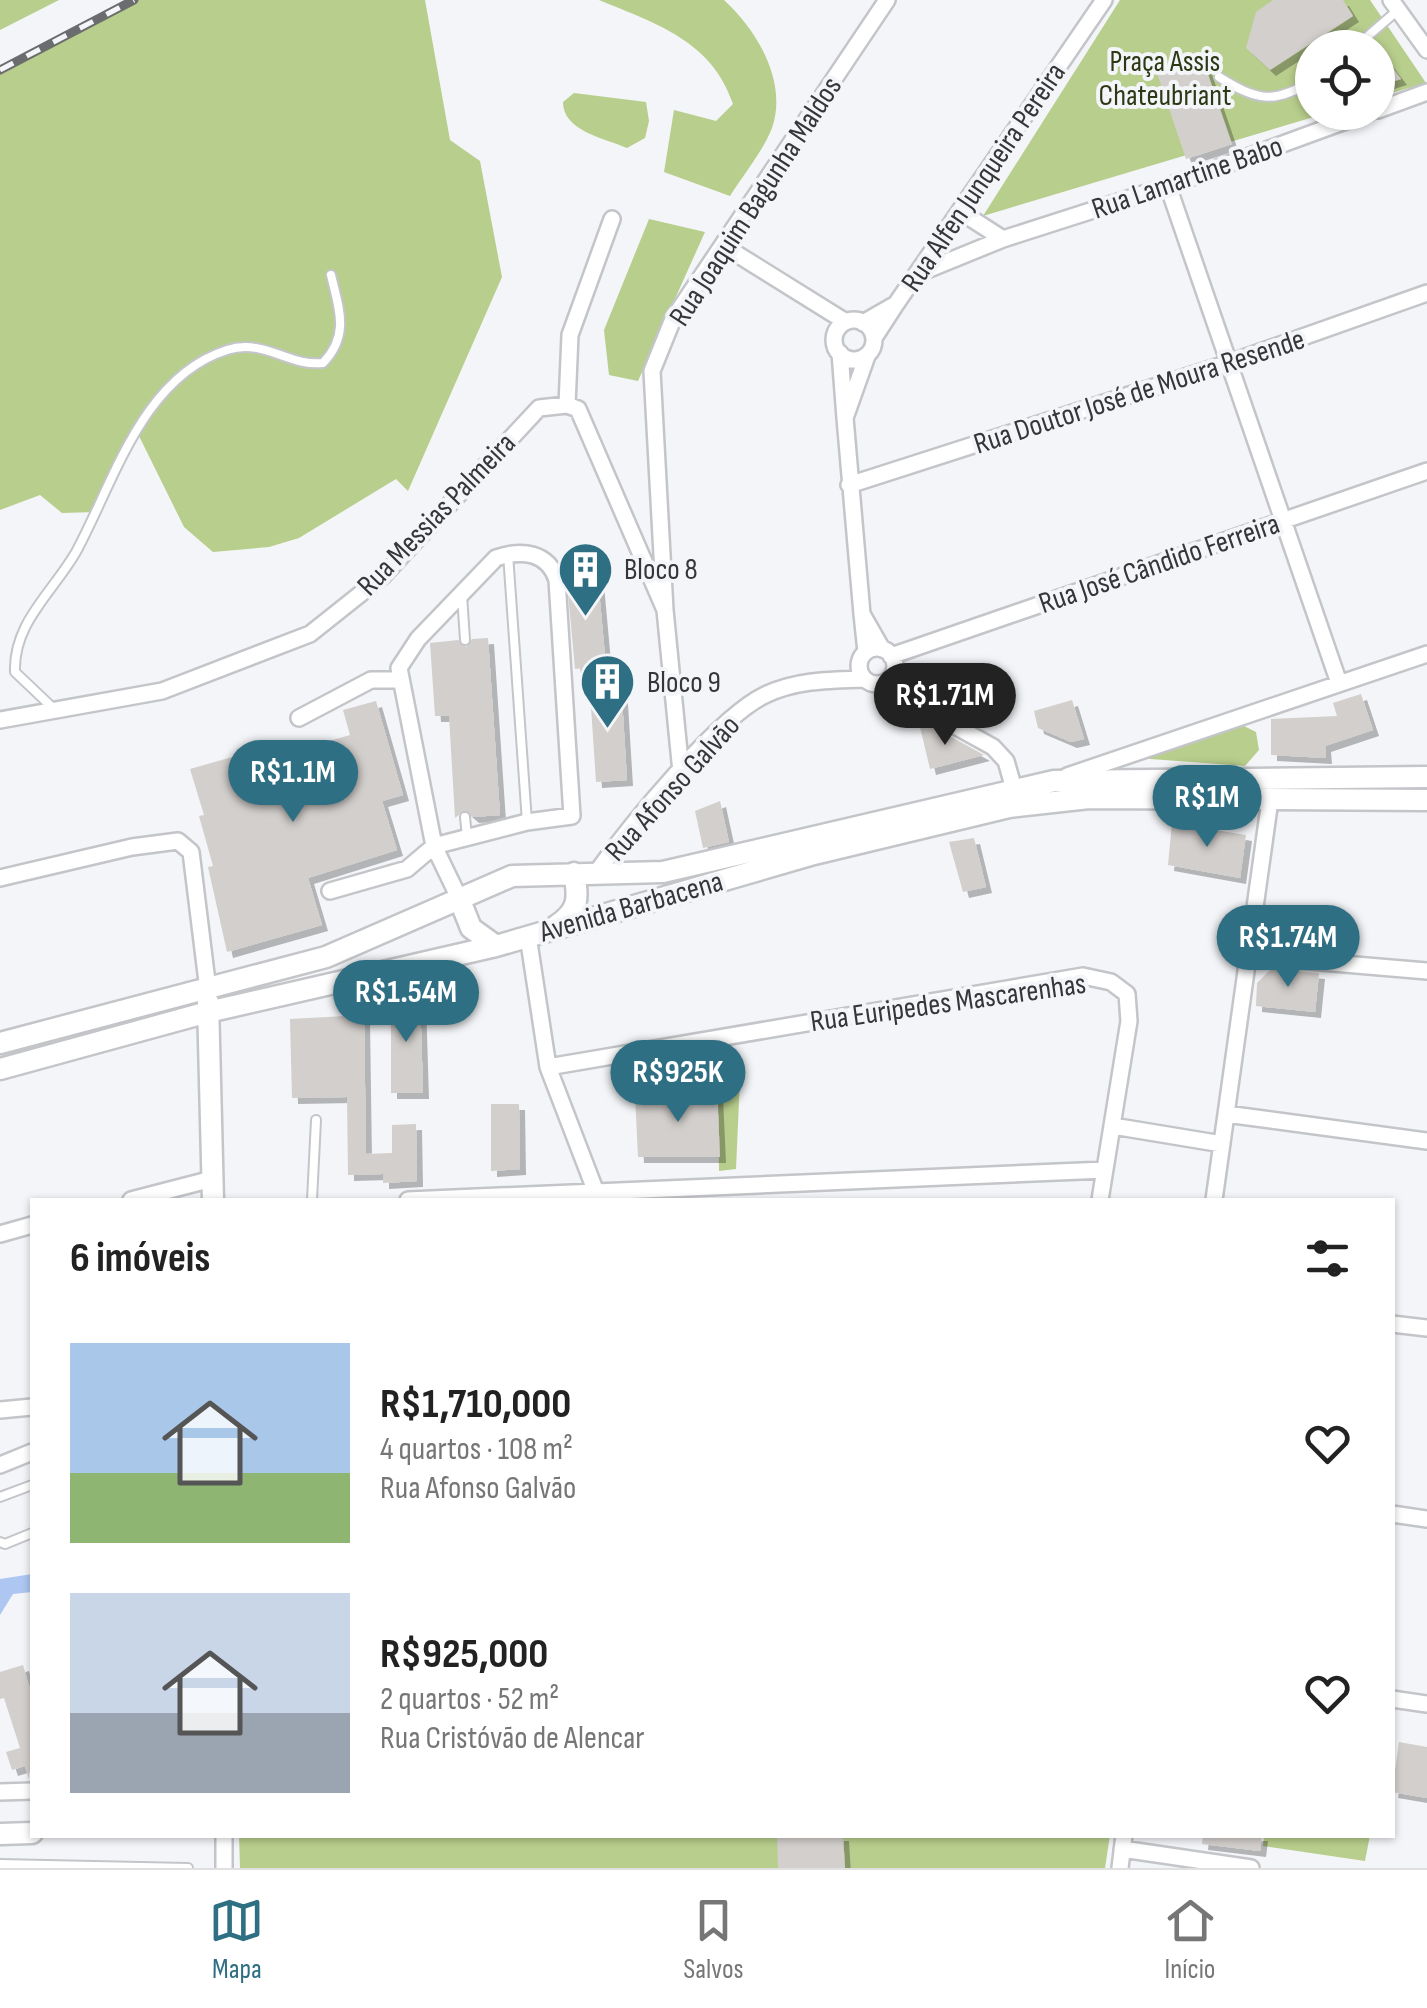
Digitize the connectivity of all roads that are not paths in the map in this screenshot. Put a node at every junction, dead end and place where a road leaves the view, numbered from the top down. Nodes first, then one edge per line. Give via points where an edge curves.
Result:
1 (887, 0) edge
2 (1104, 0) edge
3 (1394, 5) edge
4 (1371, 30) edge
5 (1427, 50) edge
6 (1218, 77) dead end
7 (1295, 91) edge
8 (1427, 92) edge
9 (1395, 104) edge
10 (1321, 130) edge
11 (1168, 186) junction
12 (961, 212) junction
13 (612, 219) dead end
14 (1003, 238) junction
15 (724, 246) junction
16 (917, 274) junction
17 (332, 275) dead end
18 (1427, 293) edge
19 (896, 304) junction
20 (846, 322) junction
21 (863, 323) junction
22 (874, 338) junction
23 (840, 353) junction
24 (867, 356) junction
25 (1232, 362) junction
26 (567, 405) junction
27 (845, 418) junction
28 (1427, 471) edge
29 (849, 484) junction
30 (1286, 519) junction
31 (508, 554) junction
32 (462, 595) junction
33 (665, 610) junction
34 (466, 640) dead end
35 (880, 652) junction
36 (1427, 654) edge
37 (399, 680) junction
38 (872, 681) junction
39 (1340, 683) junction
40 (57, 712) junction
41 (299, 718) dead end
42 (0, 720) edge
43 (681, 772) junction
44 (1427, 777) edge
45 (1054, 781) junction
46 (1014, 789) junction
47 (1270, 800) junction
48 (1427, 800) edge
49 (466, 818) dead end
50 (526, 822) junction
51 (467, 837) junction
52 (434, 846) junction
53 (585, 873) junction
54 (0, 878) edge
55 (330, 891) dead end
56 (460, 898) junction
57 (550, 930) junction
58 (528, 936) junction
59 (496, 946) junction
60 (1250, 956) junction
61 (1427, 971) edge
62 (208, 990) junction
63 (208, 1012) junction
64 (0, 1043) edge
65 (548, 1067) junction
66 (0, 1068) edge
67 (1226, 1114) junction
68 (316, 1120) dead end
69 (1113, 1126) junction
70 (1427, 1141) edge
71 (1222, 1144) junction
72 (1104, 1170) junction
73 (213, 1190) edge
74 (599, 1197) edge
75 (147, 1198) edge
76 (312, 1198) edge
77 (535, 1198) edge
78 (1100, 1198) edge
79 (1214, 1198) edge
80 (30, 1226) edge
81 (0, 1234) edge
82 (1395, 1324) edge
83 (1427, 1328) edge
84 (30, 1407) edge
85 (0, 1410) edge
86 (30, 1453) edge
87 (0, 1465) edge
88 (30, 1486) edge
89 (0, 1497) edge
90 (1395, 1514) edge
91 (1427, 1519) edge
92 (30, 1534) edge
93 (0, 1542) edge
94 (1395, 1699) edge
95 (1427, 1704) edge
96 (30, 1791) edge
97 (0, 1792) edge
98 (0, 1834) edge
99 (30, 1834) edge
100 (224, 1838) edge
101 (1123, 1842) edge
102 (0, 1864) edge
103 (188, 1867) edge
104 (224, 1868) edge
105 (1120, 1868) edge
106 (1251, 1868) edge

1 - 15 street, Rua Joaquim Bagunha Maldos
2 - 12 street, Rua Alfen Junqueira Pereira
3 - 4 lane
3 - 5 street
6 - 7 lane via 1266,99
8 - 9 street
10 - 11 street, Rua Lamartine Babo
11 - 14 street, Rua Lamartine Babo
11 - 25 street
12 - 14 street
12 - 16 street, Rua Alfen Junqueira Pereira
13 - 26 street via 570,334
14 - 16 street, Rua Lamartine Babo
15 - 20 street
15 - 33 street, Rua Joaquim Bagunha Maldos via 673,319 652,371
16 - 19 street, Rua Alfen Junqueira Pereira
17 - 40 lane via 342,326 338,345 323,363 301,364 264,347 227,350 174,385 138,431 14,652 15,672
18 - 25 street, Rua Doutor José de Moura Resende
19 - 21 street
19 - 22 street
20 - 21 street
20 - 23 street via 835,336
21 - 22 street
22 - 24 street
23 - 24 street via 850,360
23 - 27 street
24 - 27 street
25 - 29 street, Rua Doutor José de Moura Resende
25 - 30 street
26 - 33 street via 583,419
26 - 40 street, Rua Messias Palmeira via 531,414 383,576 310,634 162,691
27 - 29 street
28 - 30 street, Rua José Cândido Ferreira
29 - 35 street via 862,614
30 - 35 street, Rua José Cândido Ferreira
30 - 39 street
31 - 32 street
31 - 50 lane
31 - 50 street via 541,556 557,580 574,806 565,819
32 - 34 lane
32 - 37 street via 404,657
33 - 43 street, Rua Joaquim Bagunha Maldos
35 - 38 street via 859,666
35 - 38 street via 894,671
36 - 39 street
37 - 41 street via 371,680
37 - 52 street
38 - 43 street, Rua Afonso Galvão via 793,684 763,695
38 - 46 street via 993,747
39 - 45 street
40 - 42 street, Rua Messias Palmeira
43 - 53 street, Rua Afonso Galvão
44 - 45 main road, Avenida Barbacena
45 - 46 main road, Avenida Barbacena
46 - 53 main road, Avenida Barbacena via 663,872
47 - 48 main road, Avenida Barbacena
47 - 57 main road, Avenida Barbacena via 1089,798 1010,807
47 - 60 street
49 - 51 lane
50 - 51 street via 492,823
51 - 52 street
52 - 55 street via 407,869
52 - 56 street
53 - 56 main road, Avenida Barbacena via 512,876
53 - 57 main road via 578,900
54 - 62 street via 178,842 192,852
56 - 59 main road via 471,928
56 - 62 main road, Avenida Barbacena via 326,957
57 - 58 main road, Avenida Barbacena
58 - 59 main road, Avenida Barbacena
58 - 65 street
59 - 63 main road, Avenida Barbacena
60 - 61 street
60 - 67 street
62 - 63 main road
62 - 64 main road, Avenida Barbacena
63 - 66 main road, Avenida Barbacena
63 - 73 main road
65 - 69 street, Rua Euripedes Mascarenhas via 1083,976 1127,994
65 - 74 street
67 - 70 street
67 - 71 street
68 - 76 lane
69 - 71 street
69 - 72 street
71 - 79 street
72 - 74 street
72 - 78 street
73 - 75 street
74 - 77 street
80 - 81 street
82 - 83 street
84 - 85 street
86 - 87 street
88 - 89 lane
90 - 91 street
92 - 93 lane
94 - 95 street
96 - 97 street
98 - 99 main road
100 - 104 street
101 - 105 street
101 - 106 street
102 - 103 lane

